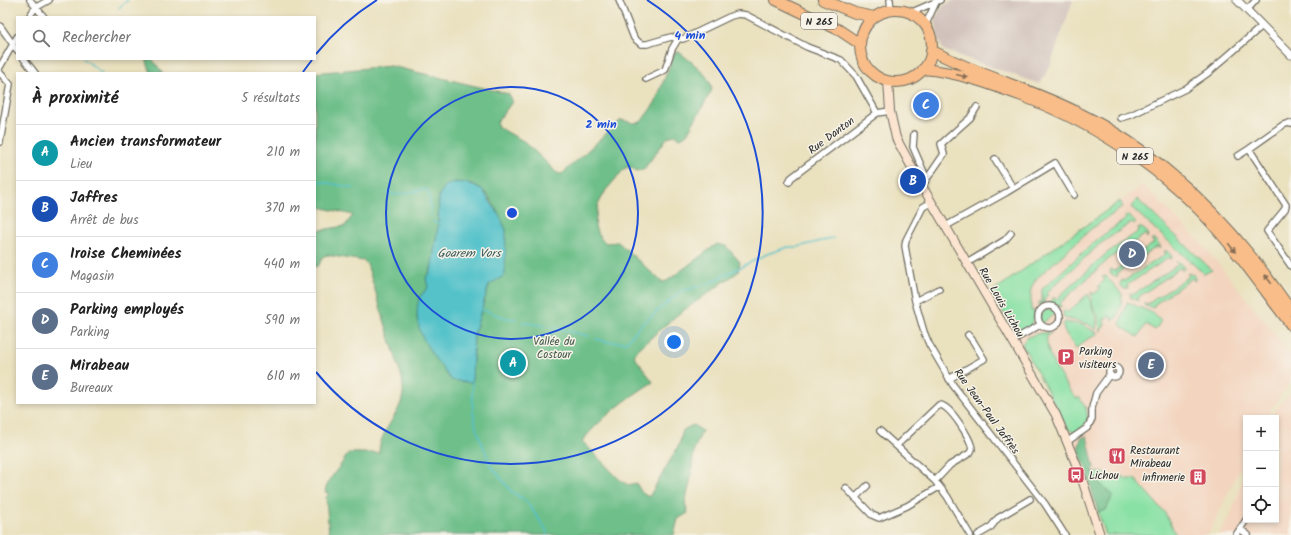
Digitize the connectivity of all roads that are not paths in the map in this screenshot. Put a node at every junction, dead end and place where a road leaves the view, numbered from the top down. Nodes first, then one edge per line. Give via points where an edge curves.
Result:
1 (30, 0) edge
2 (49, 0) edge
3 (619, 0) edge
4 (776, 0) edge
5 (823, 0) edge
6 (890, 0) edge
7 (1237, 0) edge
8 (1256, 0) edge
9 (938, 1) edge
10 (35, 8) junction
11 (1247, 10) junction
12 (891, 11) junction
13 (910, 13) junction
14 (30, 16) edge
15 (43, 16) edge
16 (874, 17) junction
17 (0, 26) edge
18 (925, 26) junction
19 (1262, 26) junction
20 (16, 38) edge
21 (678, 39) junction
22 (12, 44) junction
23 (860, 44) junction
24 (16, 49) edge
25 (932, 50) junction
26 (1291, 56) edge
27 (25, 60) edge
28 (0, 67) edge
29 (924, 69) junction
30 (34, 72) edge
31 (0, 73) edge
32 (646, 79) dead end
33 (888, 81) junction
34 (977, 107) dead end
35 (890, 111) junction
36 (877, 113) junction
37 (1121, 118) dead end
38 (1291, 124) edge
39 (914, 134) dead end
40 (0, 142) edge
41 (1249, 149) junction
42 (1238, 156) dead end
43 (995, 159) dead end
44 (927, 179) junction
45 (789, 182) dead end
46 (922, 186) junction
47 (1013, 188) junction
48 (1074, 195) dead end
49 (932, 202) junction
50 (946, 226) junction
51 (1011, 233) dead end
52 (967, 263) junction
53 (1291, 266) edge
54 (939, 289) dead end
55 (915, 301) junction
56 (1291, 310) edge
57 (1040, 325) junction
58 (1291, 325) edge
59 (968, 336) dead end
60 (1012, 340) junction
61 (1110, 374) dead end
62 (949, 379) junction
63 (880, 431) dead end
64 (1068, 441) junction
65 (897, 445) junction
66 (934, 481) junction
67 (867, 486) dead end
68 (939, 487) junction
69 (846, 488) dead end
70 (855, 498) junction
71 (1030, 499) dead end
72 (1244, 523) edge
73 (1240, 529) junction
74 (970, 535) edge
75 (978, 535) edge
76 (1065, 535) edge
77 (1100, 535) edge
78 (1236, 535) edge
79 (1248, 535) edge

1 - 10 street
2 - 10 street
3 - 21 street via 637,42 647,44 671,37
4 - 23 highway, N 265 via 839,30
5 - 16 highway, N 265 via 855,13
6 - 12 street
7 - 11 street
8 - 11 street
9 - 13 street
9 - 18 street
10 - 14 street
10 - 15 street
11 - 19 street
12 - 13 highway
12 - 16 highway
13 - 18 highway
16 - 23 highway via 866,26
17 - 22 street
18 - 25 highway
19 - 26 street
19 - 37 street via 1208,73 1185,89
20 - 22 street
21 - 32 street via 665,70
21 - 36 street via 690,36 731,16 746,15 807,47 841,60 856,76
22 - 24 street
22 - 28 street
23 - 33 highway via 864,63 870,72
25 - 29 highway
56 -> 25 highway, N 265 via 1223,224 1167,171 1135,146 1062,104 951,61
27 - 30 street
29 - 33 highway via 908,80
29 -> 58 highway, N 265 via 967,77 1038,102 1080,121 1133,154 1189,200 1220,233
31 - 40 street via 10,84
33 - 35 main road, Rue Louis Lichou
34 - 44 street via 970,118 941,144 944,154
35 - 36 street, Rue Danton
35 - 46 main road, Rue Louis Lichou via 896,138
36 - 45 street, Rue Danton
38 - 41 street via 1283,125
39 - 44 street via 913,147
41 - 42 street
41 - 53 street via 1286,205 1267,231
43 - 47 street
44 - 46 street
46 - 49 main road, Rue Louis Lichou
47 - 48 street via 1055,163
47 - 50 street
49 - 50 main road, Rue Louis Lichou
49 - 55 street, Rue Jean-Paul Jaffrès via 923,207 906,240
50 - 52 main road, Rue Louis Lichou
51 - 52 street via 1005,240
52 - 60 main road, Rue Louis Lichou
54 - 55 street
55 - 62 street, Rue Jean-Paul Jaffrès via 924,332
57 - 57 street via 1050,329 1057,326 1060,319 1057,310 1048,306 1041,309 1037,315
57 - 60 street
59 - 62 street via 984,359
60 - 64 main road, Rue Louis Lichou via 1056,415
61 - 64 street via 1096,393 1092,418 1087,428
62 - 76 street, Rue Jean-Paul Jaffrès via 1045,504
63 - 65 street
64 - 77 main road, Rue Louis Lichou
65 - 66 street
65 - 66 street via 938,404 944,405 954,416 972,449
66 - 68 street
67 - 70 street
68 - 70 street via 910,505 878,518
68 - 74 street via 948,496
69 - 70 street
71 - 75 street via 998,518 990,528
72 - 73 street
73 - 78 street
73 - 79 street

